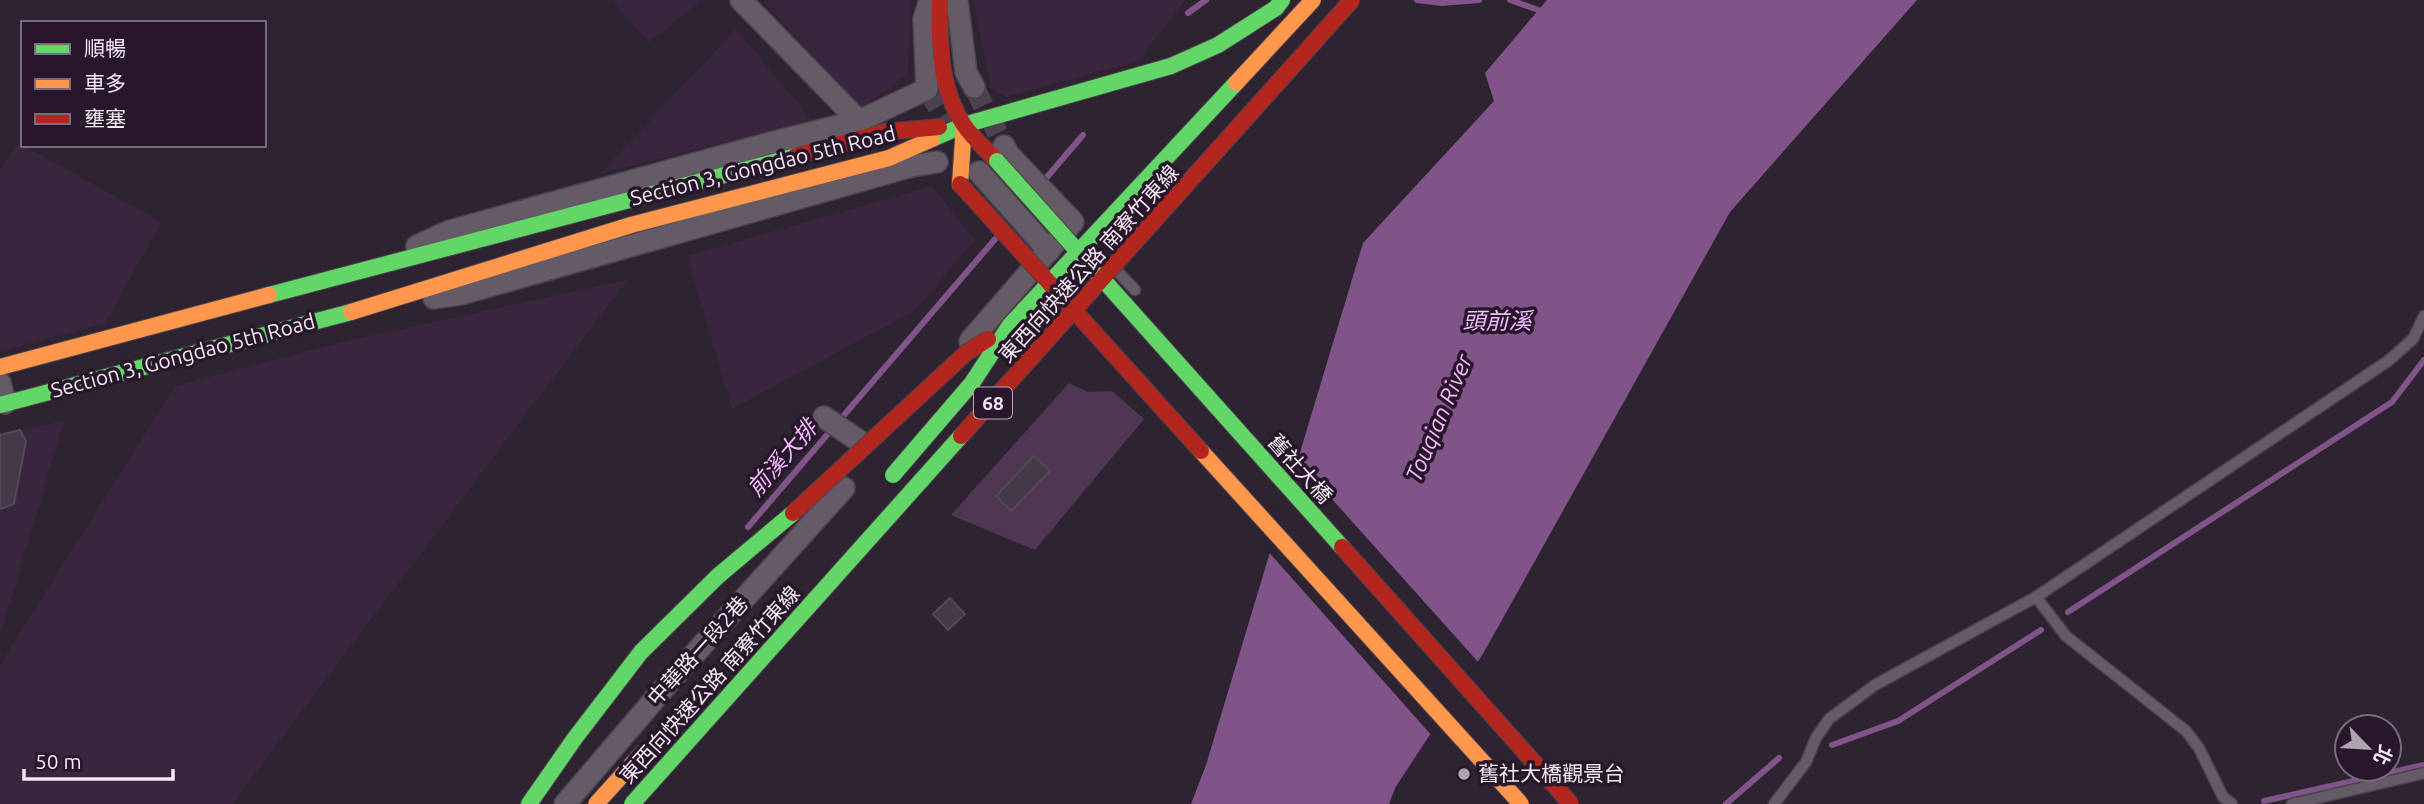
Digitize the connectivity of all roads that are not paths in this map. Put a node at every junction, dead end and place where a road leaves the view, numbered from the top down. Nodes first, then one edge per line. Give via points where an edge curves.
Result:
1 (741, 0) edge
2 (930, 0) edge
3 (940, 0) edge
4 (957, 0) edge
5 (1282, 0) edge
6 (1313, 0) edge
7 (1352, 0) edge
8 (974, 88) tunnel mouth
9 (859, 121) junction
10 (964, 125) junction
11 (993, 160) junction
12 (937, 162) dead end
13 (1073, 222) junction
14 (1098, 250) dead end
15 (1049, 251) junction
16 (1106, 259) dead end
17 (365, 269) junction
18 (1135, 290) dead end
19 (366, 307) junction
20 (2424, 316) edge
21 (1010, 325) junction
22 (0, 367) edge
23 (2, 397) edge
24 (915, 405) junction
25 (824, 417) dead end
26 (859, 441) junction
27 (884, 485) dead end
28 (833, 500) junction
29 (2036, 597) junction
30 (659, 734) dead end
31 (2424, 773) edge
32 (529, 804) edge
33 (565, 804) edge
34 (596, 804) edge
35 (632, 804) edge
36 (1521, 804) edge
37 (1571, 804) edge
38 (1774, 804) edge
39 (2232, 804) edge
40 (2292, 804) edge

1 - 9 street
2 - 9 street, Section 3, Gongdao 5th Road via 924,19 927,89
3 - 10 main road via 944,84
4 - 8 street via 966,72
5 - 10 main road via 1218,45 1171,66
6 - 21 main road, 東西向快速公路 南寮竹東線 / 68, bridge
7 - 35 main road, 東西向快速公路 南寮竹東線 / 68, bridge
9 - 17 street, Section 3, Gongdao 5th Road via 450,230
10 - 11 main road, 舊社大橋
10 - 17 main road, Section 3, Gongdao 5th Road via 885,132
10 - 19 main road, Section 3, Gongdao 5th Road via 889,158 631,225
10 - 36 main road, bridge via 960,184
11 - 13 street via 1028,176
11 - 15 street via 1002,200
11 - 37 main road, 舊社大橋, bridge
12 - 19 street, Section 3, Gongdao 5th Road via 461,294
13 - 14 lane
13 - 15 street, 中華路一段2巷
15 - 24 street, 中華路一段2巷
16 - 18 lane
17 - 22 main road, Section 3, Gongdao 5th Road
19 - 23 main road, Section 3, Gongdao 5th Road
20 - 29 lane via 2413,339 2388,361
21 - 27 main road, 東西向快速公路 南寮竹東線 / 68, bridge via 972,383
21 - 32 main road, bridge via 966,353 650,643
24 - 26 street, 中華路一段2巷
24 - 28 street, 中華路一段2巷
25 - 26 street
26 - 28 street, 中華路一段2巷
28 - 33 street, 中華路一段2巷
29 - 38 lane via 1875,685 1829,719 1806,762
29 - 39 lane via 2066,636 2186,731 2223,797
30 - 34 main road, 東西向快速公路 南寮竹東線, bridge
31 - 40 lane

